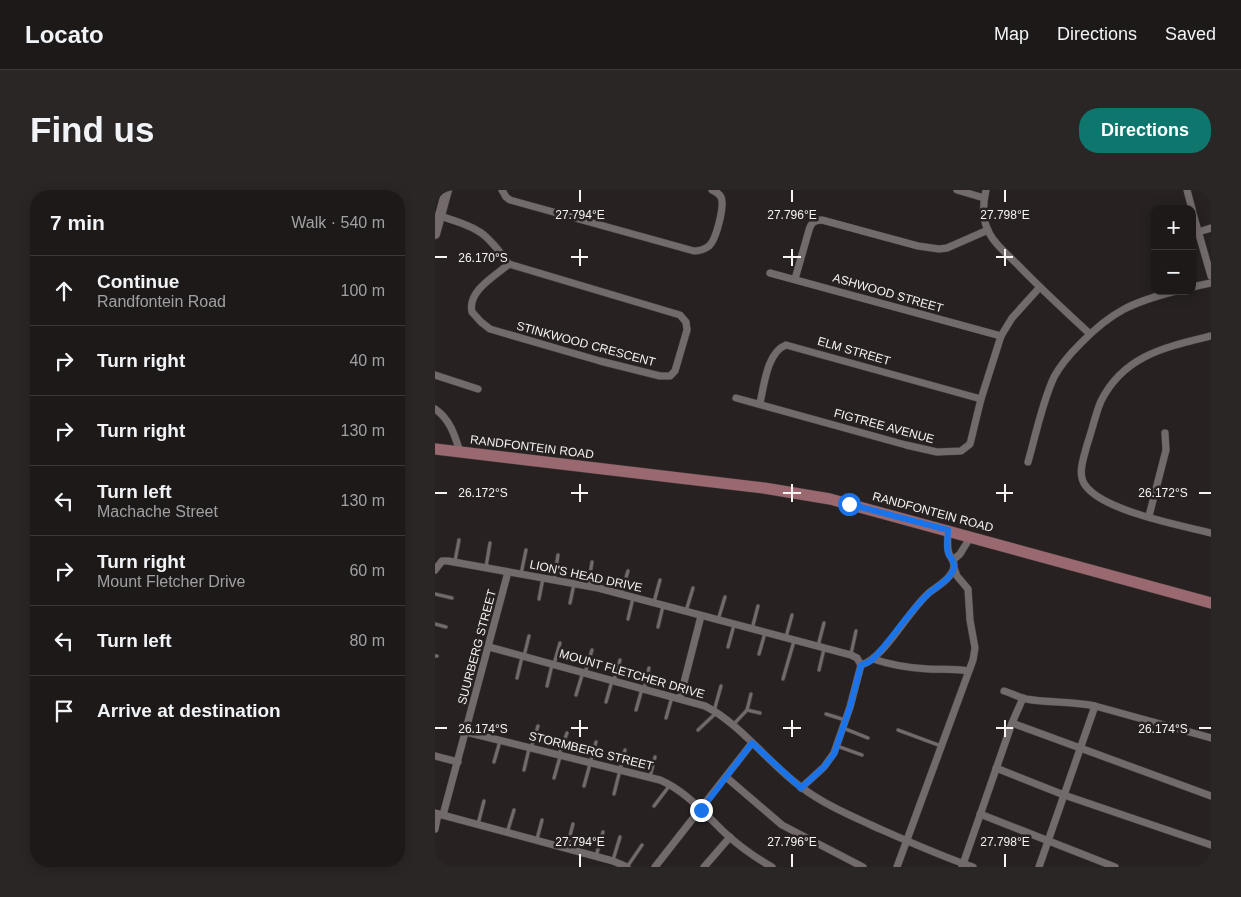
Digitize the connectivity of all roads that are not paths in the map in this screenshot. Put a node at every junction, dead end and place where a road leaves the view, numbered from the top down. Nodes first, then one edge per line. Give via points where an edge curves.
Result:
1 (447, 190) edge
2 (502, 190) edge
3 (712, 190) edge
4 (957, 190) edge
5 (1187, 190) edge
6 (985, 194) edge
7 (1191, 205) edge
8 (440, 216) junction
9 (1196, 225) edge
10 (1211, 228) edge
11 (988, 230) junction
12 (1198, 232) junction
13 (435, 234) edge
14 (509, 264) junction
15 (770, 273) dead end
16 (1211, 276) edge
17 (795, 279) junction
18 (1211, 282) edge
19 (1196, 286) edge
20 (1040, 287) junction
21 (1160, 295) edge
22 (1090, 334) junction
23 (1001, 336) junction
24 (1211, 336) edge
25 (435, 376) edge
26 (478, 389) dead end
27 (737, 398) dead end
28 (981, 399) junction
29 (760, 403) junction
30 (435, 409) edge
31 (1165, 433) dead end
32 (435, 449) edge
33 (460, 452) junction
34 (1028, 462) dead end
35 (1149, 516) junction
36 (948, 530) junction
37 (1211, 533) edge
38 (971, 536) junction
39 (459, 540) dead end
40 (490, 543) dead end
41 (526, 550) dead end
42 (558, 555) dead end
43 (953, 560) junction
44 (455, 562) junction
45 (592, 562) dead end
46 (486, 568) junction
47 (954, 568) junction
48 (435, 570) edge
49 (628, 571) dead end
50 (509, 572) junction
51 (521, 574) junction
52 (543, 578) junction
53 (554, 580) junction
54 (660, 580) dead end
55 (574, 584) junction
56 (588, 586) junction
57 (693, 588) dead end
58 (435, 594) edge
59 (621, 594) junction
60 (633, 597) junction
61 (725, 597) dead end
62 (452, 598) dead end
63 (539, 599) dead end
64 (570, 603) dead end
65 (654, 603) junction
66 (1211, 603) edge
67 (663, 605) junction
68 (759, 606) dead end
69 (686, 612) junction
70 (792, 615) dead end
71 (701, 616) junction
72 (628, 619) dead end
73 (718, 620) junction
74 (824, 623) dead end
75 (435, 624) edge
76 (734, 624) junction
77 (446, 627) dead end
78 (658, 627) dead end
79 (752, 629) junction
80 (856, 630) dead end
81 (765, 633) junction
82 (529, 636) dead end
83 (785, 638) junction
84 (794, 640) junction
85 (560, 643) dead end
86 (489, 647) junction
87 (728, 647) dead end
88 (821, 648) junction
89 (593, 650) dead end
90 (759, 654) dead end
91 (851, 655) junction
92 (523, 656) junction
93 (873, 659) junction
94 (620, 660) dead end
95 (553, 664) junction
96 (861, 665) junction
97 (649, 668) dead end
98 (819, 670) dead end
99 (968, 671) junction
100 (584, 672) junction
101 (517, 678) dead end
102 (783, 679) dead end
103 (613, 680) junction
104 (547, 686) dead end
105 (721, 686) dead end
106 (643, 688) junction
107 (1004, 691) dead end
108 (751, 694) dead end
109 (576, 695) dead end
110 (676, 697) junction
111 (1023, 698) junction
112 (606, 702) dead end
113 (1095, 706) junction
114 (636, 710) dead end
115 (747, 710) junction
116 (715, 712) junction
117 (760, 713) dead end
118 (826, 714) dead end
119 (666, 718) dead end
120 (846, 720) junction
121 (1012, 724) junction
122 (538, 726) dead end
123 (733, 726) junction
124 (843, 728) junction
125 (698, 730) dead end
126 (898, 730) dead end
127 (466, 732) junction
128 (567, 734) dead end
129 (868, 738) dead end
130 (1211, 738) edge
131 (500, 741) junction
132 (596, 742) dead end
133 (752, 743) junction
134 (837, 746) junction
135 (941, 746) junction
136 (530, 748) junction
137 (1081, 748) junction
138 (625, 750) dead end
139 (862, 754) dead end
140 (560, 755) junction
141 (435, 756) edge
142 (655, 757) dead end
143 (458, 762) junction
144 (494, 762) dead end
145 (590, 762) junction
146 (996, 768) junction
147 (619, 769) junction
148 (524, 770) dead end
149 (650, 777) junction
150 (726, 777) junction
151 (554, 778) dead end
152 (670, 784) junction
153 (584, 786) dead end
154 (801, 788) junction
155 (613, 794) dead end
156 (1064, 795) junction
157 (1211, 796) edge
158 (484, 801) dead end
159 (654, 806) dead end
160 (514, 810) dead end
161 (701, 810) junction
162 (439, 814) edge
163 (980, 814) junction
164 (542, 820) dead end
165 (573, 824) dead end
166 (478, 825) junction
167 (435, 829) edge
168 (603, 832) dead end
169 (507, 833) junction
170 (620, 837) dead end
171 (730, 837) junction
172 (536, 840) junction
173 (907, 841) junction
174 (1048, 841) junction
175 (642, 845) dead end
176 (1211, 845) edge
177 (567, 849) junction
178 (596, 857) junction
179 (613, 861) junction
180 (759, 864) edge
181 (963, 865) edge
182 (627, 867) edge
183 (655, 867) edge
184 (704, 867) edge
185 (772, 867) edge
186 (863, 867) edge
187 (897, 867) edge
188 (973, 867) edge
189 (1039, 867) edge
190 (1115, 867) edge

1 - 8 street
2 - 3 street via 510,200 694,251 709,246 713,241 722,212 721,196
4 - 6 street
5 - 7 street
6 - 11 street via 983,210
8 - 13 street
8 - 14 street via 479,230 493,242
9 - 12 street
10 - 12 street
11 - 17 street via 939,249 817,220 811,224
11 - 20 street
12 - 16 street
14 - 14 street, STINKWOOD CRESCENT via 680,316 686,322 687,330 675,371 670,376 660,376 486,327 472,312 472,302 478,290
15 - 17 street, ASHWOOD STREET
17 - 23 street, ASHWOOD STREET
18 - 19 street
20 - 22 street
20 - 23 street, FIGTREE AVENUE via 1012,318
21 - 22 street via 1127,306
22 - 34 street via 1067,357 1053,379
23 - 28 street, FIGTREE AVENUE
24 - 35 street via 1152,352 1129,368 1100,403 1084,455 1081,475 1085,486 1115,506
25 - 26 street
27 - 29 street, FIGTREE AVENUE
28 - 29 street, FIGTREE AVENUE via 970,444 961,450 946,452 907,445
28 - 29 street, ELM STREET via 786,345 771,358
30 - 33 street via 445,417
31 - 35 street via 1166,450
32 - 33 main road, RANDFONTEIN ROAD
33 - 36 main road, RANDFONTEIN ROAD via 782,491 830,499
35 - 37 street
36 - 38 main road, RANDFONTEIN ROAD
36 - 43 street via 947,549
38 - 43 street
38 - 66 main road, RANDFONTEIN ROAD
39 - 44 lane
40 - 46 lane
41 - 51 lane
42 - 53 lane
43 - 47 street
44 - 46 street, LION'S HEAD DRIVE
44 - 48 street via 441,561
45 - 56 lane
46 - 50 street, LION'S HEAD DRIVE
47 - 93 street
47 - 99 street via 969,596 975,648
49 - 59 lane
50 - 51 street, LION'S HEAD DRIVE
50 - 86 street, SUURBERG STREET
51 - 52 street, LION'S HEAD DRIVE
52 - 53 street, LION'S HEAD DRIVE
52 - 63 lane
53 - 55 street, LION'S HEAD DRIVE
54 - 65 lane
55 - 56 street, LION'S HEAD DRIVE
55 - 64 lane
56 - 59 street, LION'S HEAD DRIVE
57 - 69 lane
58 - 62 lane
59 - 60 street, LION'S HEAD DRIVE
60 - 65 street, LION'S HEAD DRIVE
60 - 72 lane
61 - 73 lane
65 - 67 street, LION'S HEAD DRIVE
67 - 69 street, LION'S HEAD DRIVE
67 - 78 lane
68 - 79 lane
69 - 71 street, LION'S HEAD DRIVE
70 - 83 lane
71 - 73 street, LION'S HEAD DRIVE
71 - 110 street
73 - 76 street, LION'S HEAD DRIVE
74 - 88 lane
75 - 77 lane
76 - 79 street, LION'S HEAD DRIVE
76 - 87 lane
79 - 81 street, LION'S HEAD DRIVE
80 - 91 lane
81 - 83 street, LION'S HEAD DRIVE
81 - 90 lane
82 - 92 lane
83 - 84 street, LION'S HEAD DRIVE
84 - 88 street, LION'S HEAD DRIVE
84 - 102 lane
85 - 95 lane
86 - 92 street, MOUNT FLETCHER DRIVE
86 - 127 street, SUURBERG STREET
88 - 91 street, LION'S HEAD DRIVE
88 - 98 lane
89 - 100 lane
91 - 96 street
92 - 95 street, MOUNT FLETCHER DRIVE
92 - 101 lane
93 - 96 street
93 - 99 street via 902,667
94 - 103 lane
95 - 100 street, MOUNT FLETCHER DRIVE
95 - 104 lane
96 - 120 street
97 - 106 lane
99 - 135 street
100 - 103 street, MOUNT FLETCHER DRIVE
100 - 109 lane
103 - 106 street, MOUNT FLETCHER DRIVE
103 - 112 lane
105 - 116 lane
106 - 110 street, MOUNT FLETCHER DRIVE
106 - 114 lane
107 - 111 street
108 - 115 lane
110 - 116 street, MOUNT FLETCHER DRIVE
110 - 119 lane
111 - 113 street
111 - 121 street
113 - 130 street
113 - 137 street
115 - 117 lane
115 - 123 lane
116 - 123 street, MOUNT FLETCHER DRIVE
116 - 125 lane
118 - 120 lane
120 - 124 street
121 - 137 street
121 - 146 street
122 - 136 lane
123 - 133 street, MOUNT FLETCHER DRIVE
124 - 129 lane
124 - 134 street
126 - 135 lane
127 - 131 street, STORMBERG STREET
127 - 143 street, SUURBERG STREET
128 - 140 lane
131 - 136 street, STORMBERG STREET
131 - 144 lane
132 - 145 lane
133 - 150 street
133 - 154 street, MOUNT FLETCHER DRIVE
134 - 139 lane
134 - 154 street via 824,767
135 - 173 street
136 - 140 street, STORMBERG STREET
136 - 148 lane
137 - 156 street
137 - 157 street
138 - 147 lane
140 - 145 street, STORMBERG STREET
140 - 151 lane
141 - 143 street
142 - 149 lane
143 - 162 street, SUURBERG STREET
145 - 147 street, STORMBERG STREET
145 - 153 lane
146 - 156 street
146 - 163 street
147 - 149 street, STORMBERG STREET
147 - 155 lane
149 - 152 street, STORMBERG STREET
150 - 161 street
150 - 186 street via 782,825
152 - 159 lane
152 - 161 street, STORMBERG STREET
154 - 173 street, MOUNT FLETCHER DRIVE
156 - 174 street
156 - 176 street
158 - 166 lane
160 - 169 lane
161 - 171 street, STORMBERG STREET
161 - 183 street
162 - 166 street
162 - 167 street, SUURBERG STREET
163 - 174 street
163 - 181 street
164 - 172 lane
165 - 177 lane
166 - 169 street
168 - 178 lane
169 - 172 street
170 - 179 lane
171 - 180 street, STORMBERG STREET
171 - 184 street
172 - 177 street
173 - 181 street, MOUNT FLETCHER DRIVE
173 - 187 street
174 - 189 street
174 - 190 street
175 - 182 lane
177 - 178 street
178 - 179 street
179 - 182 street
180 - 185 street, STORMBERG STREET
181 - 188 street, MOUNT FLETCHER DRIVE

